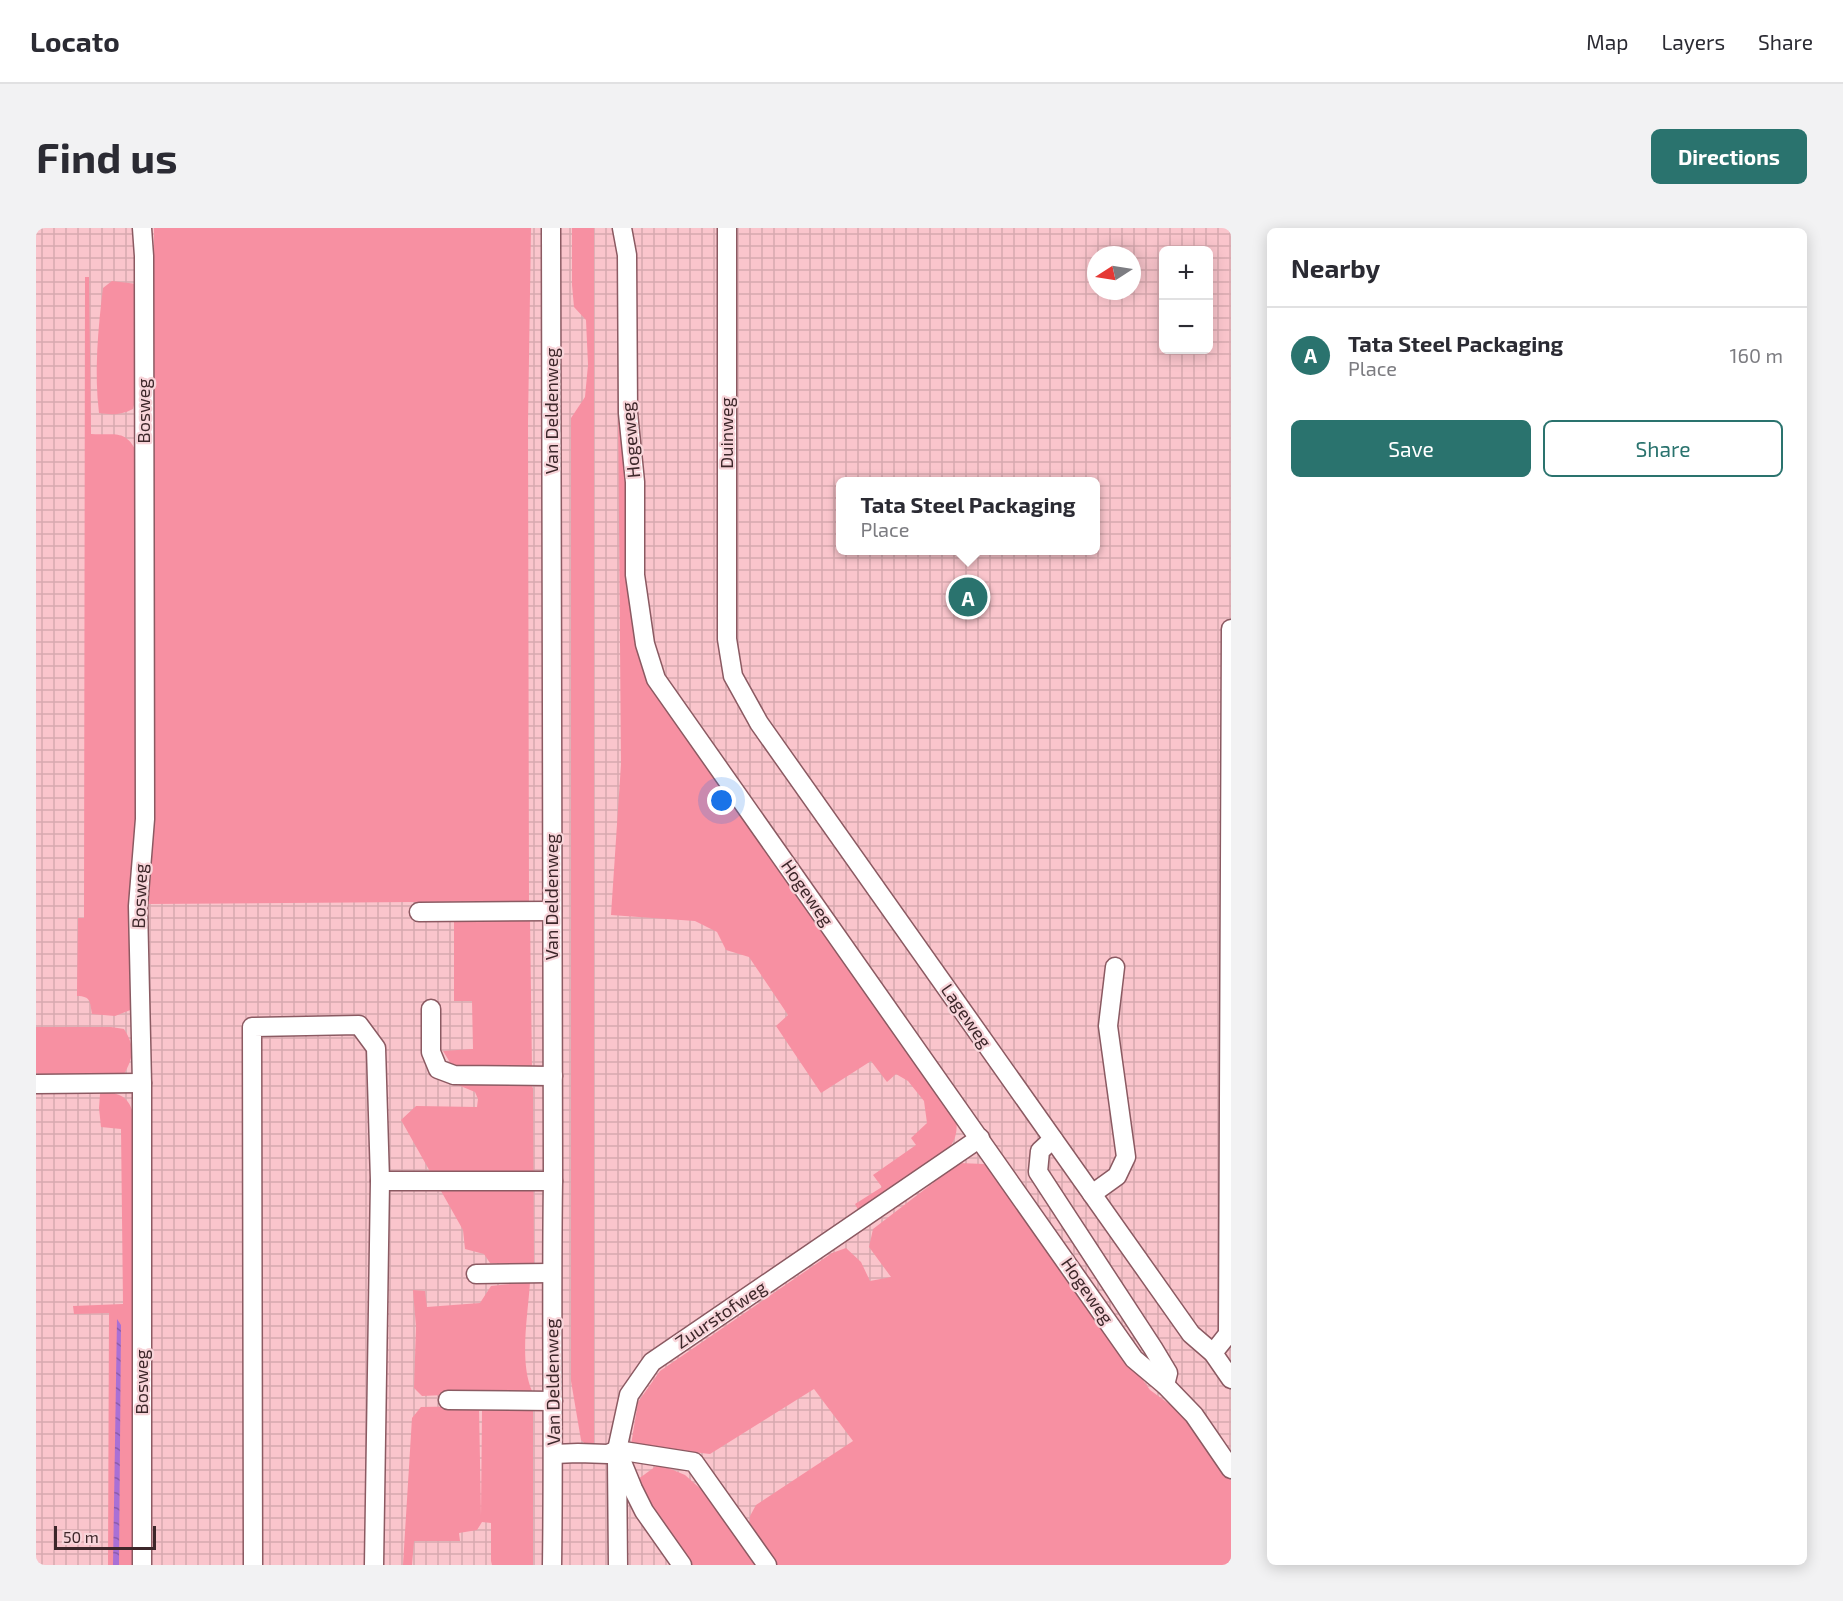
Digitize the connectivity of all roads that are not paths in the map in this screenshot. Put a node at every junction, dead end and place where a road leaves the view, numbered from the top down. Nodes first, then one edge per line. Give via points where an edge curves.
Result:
1 (142, 228) edge
2 (551, 228) edge
3 (622, 228) edge
4 (727, 228) edge
5 (1231, 629) edge
6 (727, 639) joint
7 (552, 911) junction
8 (419, 912) dead end
9 (1115, 967) dead end
10 (431, 1009) dead end
11 (553, 1076) junction
12 (142, 1083) junction
13 (36, 1084) edge
14 (1231, 1114) edge
15 (980, 1138) junction
16 (1053, 1139) junction
17 (380, 1181) junction
18 (553, 1181) junction
19 (1092, 1194) junction
20 (551, 1273) junction
21 (476, 1274) dead end
22 (1213, 1353) junction
23 (1231, 1379) edge
24 (1165, 1386) junction
25 (448, 1400) dead end
26 (553, 1401) junction
27 (617, 1450) junction
28 (554, 1454) junction
29 (1231, 1469) edge
30 (142, 1565) edge
31 (253, 1565) edge
32 (374, 1565) edge
33 (552, 1565) edge
34 (618, 1565) edge
35 (682, 1565) edge
36 (767, 1565) edge

1 - 12 lane, Bosweg via 145,819 138,906
2 - 7 lane, Van Deldenweg
3 - 15 lane, Hogeweg via 627,255 635,575 645,644 656,679
4 - 6 lane, Duinweg
5 - 14 lane
6 - 16 lane, Lageweg via 733,676 759,723
7 - 8 lane
7 - 11 lane, Van Deldenweg
9 - 19 lane via 1108,1026 1126,1157 1117,1176
10 - 11 lane via 431,1052 438,1069 454,1075
11 - 18 lane, Van Deldenweg
12 - 13 lane
12 - 30 lane, Bosweg
14 - 22 lane via 1228,1334
15 - 24 lane, Hogeweg via 1134,1359
15 - 27 lane, Zuurstofweg via 652,1362 629,1395
16 - 19 lane, Lageweg
16 - 24 lane via 1040,1151 1038,1172 1154,1348 1168,1373
17 - 18 lane
17 - 31 lane via 376,1048 359,1025 252,1027
17 - 32 lane
18 - 20 lane, Van Deldenweg
19 - 22 lane, Lageweg via 1191,1334
20 - 21 lane
20 - 26 lane, Van Deldenweg
22 - 23 lane, Lageweg
24 - 29 lane, Hogeweg via 1194,1415
25 - 26 lane
26 - 28 lane, Van Deldenweg
27 - 28 lane via 608,1454
27 - 34 lane, Zuurstofweg
27 - 35 lane via 644,1511
27 - 36 lane via 694,1462
28 - 33 lane, Van Deldenweg

